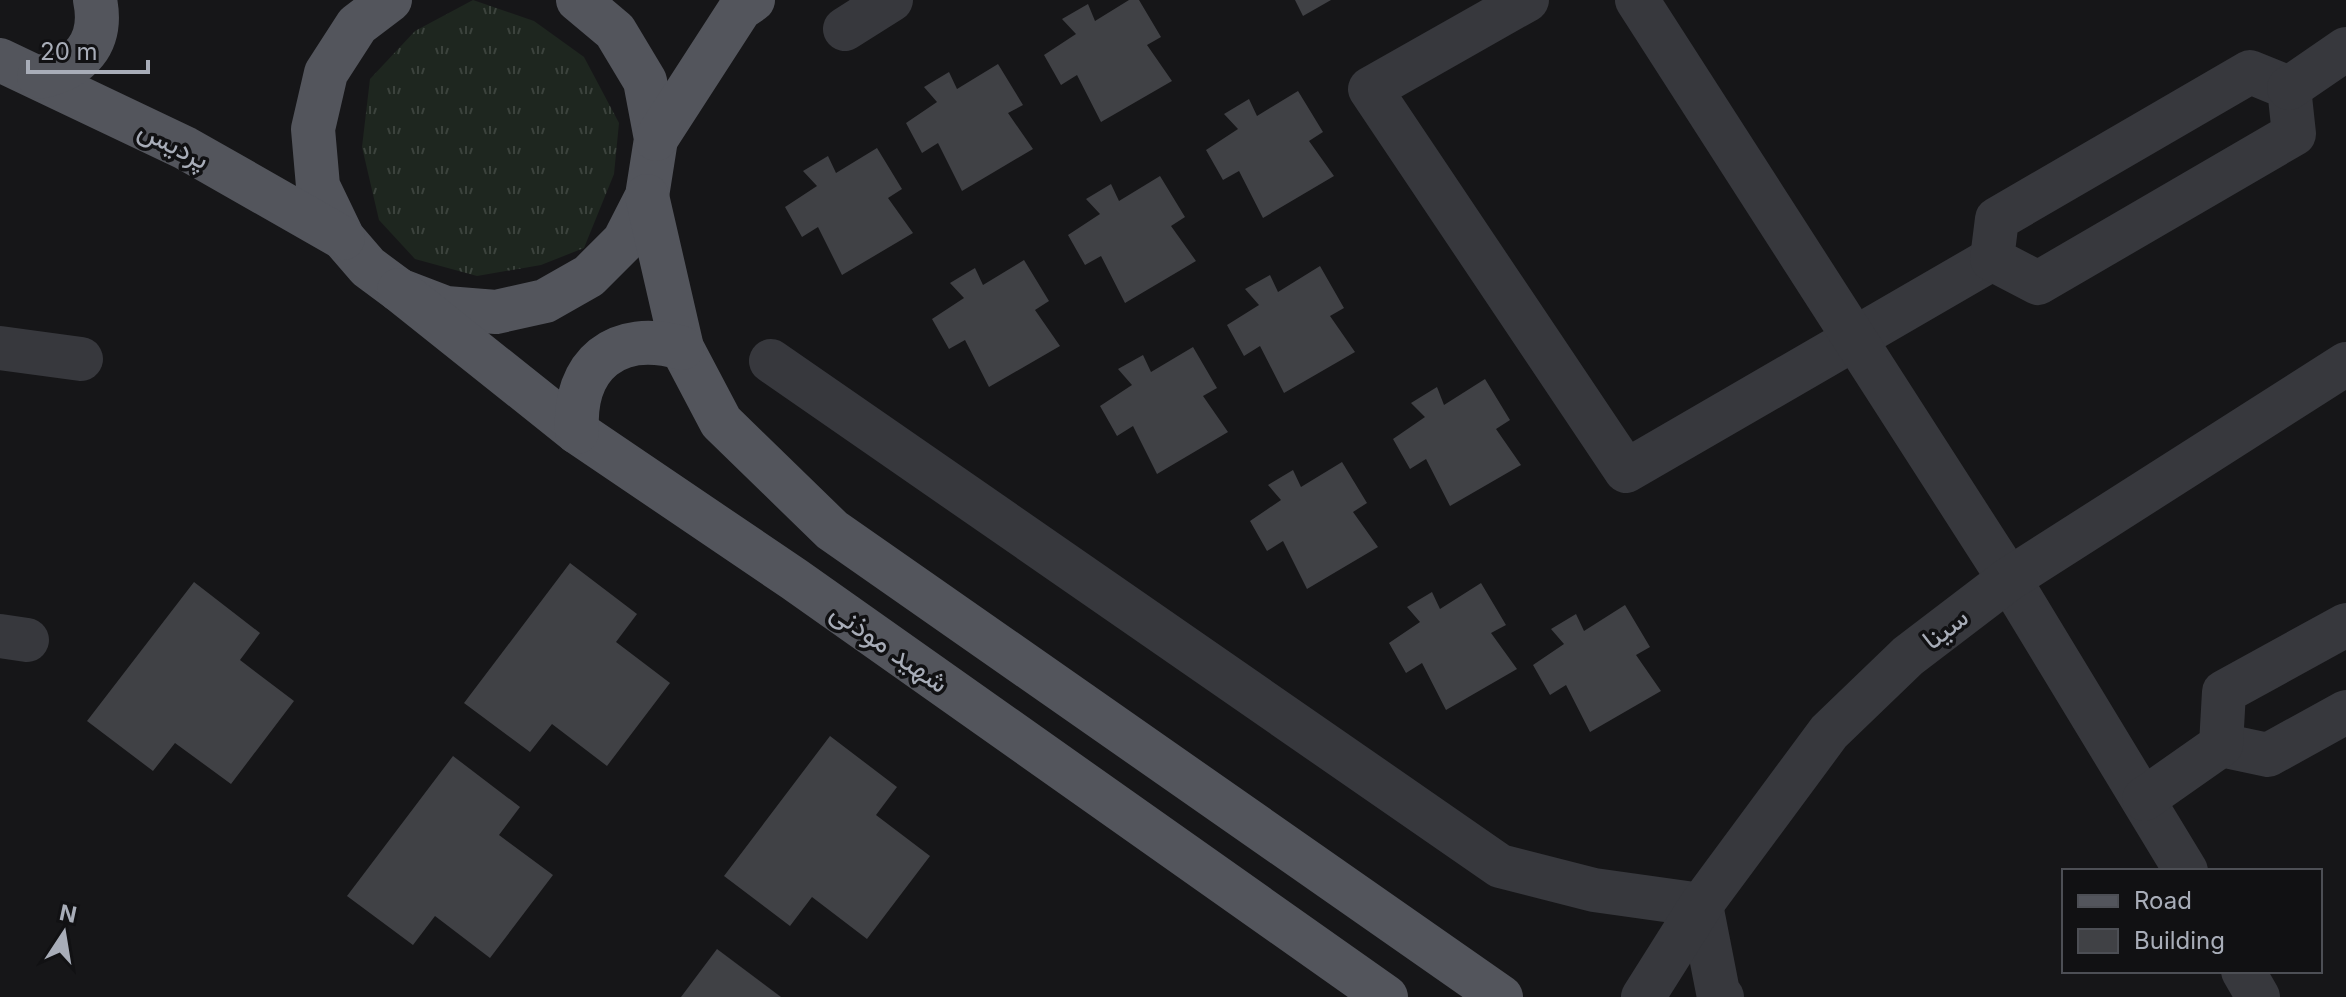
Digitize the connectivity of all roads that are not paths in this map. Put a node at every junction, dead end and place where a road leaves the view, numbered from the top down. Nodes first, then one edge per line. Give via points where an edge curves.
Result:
1 (95, 0) edge
2 (390, 0) edge
3 (578, 0) edge
4 (891, 0) edge
5 (1527, 0) edge
6 (1637, 0) edge
7 (735, 3) edge
8 (845, 29) dead end
9 (2346, 49) edge
10 (0, 60) edge
11 (39, 77) junction
12 (2289, 88) junction
13 (656, 139) junction
14 (647, 196) junction
15 (343, 238) junction
16 (1992, 259) junction
17 (399, 290) junction
18 (1856, 340) junction
19 (0, 348) edge
20 (682, 348) junction
21 (81, 359) dead end
22 (771, 361) dead end
23 (2346, 364) edge
24 (577, 432) junction
25 (2009, 579) junction
26 (2346, 625) edge
27 (2346, 712) edge
28 (2221, 745) junction
29 (2144, 799) junction
30 (2185, 869) edge
31 (1701, 905) junction
32 (2244, 973) edge
33 (1386, 997) edge
34 (1501, 997) edge
35 (1643, 997) edge
36 (1722, 997) edge
37 (2258, 997) edge

1 - 11 main road via 96,33 88,50 58,74
2 - 15 main road via 357,25 326,73 313,129 318,186
3 - 13 main road via 615,31 645,81
4 - 8 street
5 - 18 street via 1370,89 1626,471
6 - 18 street
7 - 13 main road
9 - 12 street
10 - 11 main road, پردیس
11 - 15 main road, پردیس via 185,148
12 - 16 street via 2250,72 1997,219
12 - 16 street via 2294,134 2038,283
13 - 14 main road
14 - 17 main road via 624,241 589,276 545,301 496,312 446,308
14 - 20 main road
15 - 17 main road via 368,267
16 - 18 street
17 - 24 main road, شهید موذنی
18 - 25 street
19 - 21 street
20 - 24 main road via 659,341 635,343 594,366 581,386
20 - 34 main road via 721,422 832,530
22 - 31 street via 1500,866 1594,890
23 - 25 street, سینا
24 - 33 main road, شهید موذنی
25 - 29 street
25 - 31 street, سینا via 1908,656 1829,732
26 - 28 street via 2224,692
27 - 28 street via 2268,755
28 - 29 street
29 - 30 street
31 - 35 street, سینا
31 - 36 street
32 - 37 street

